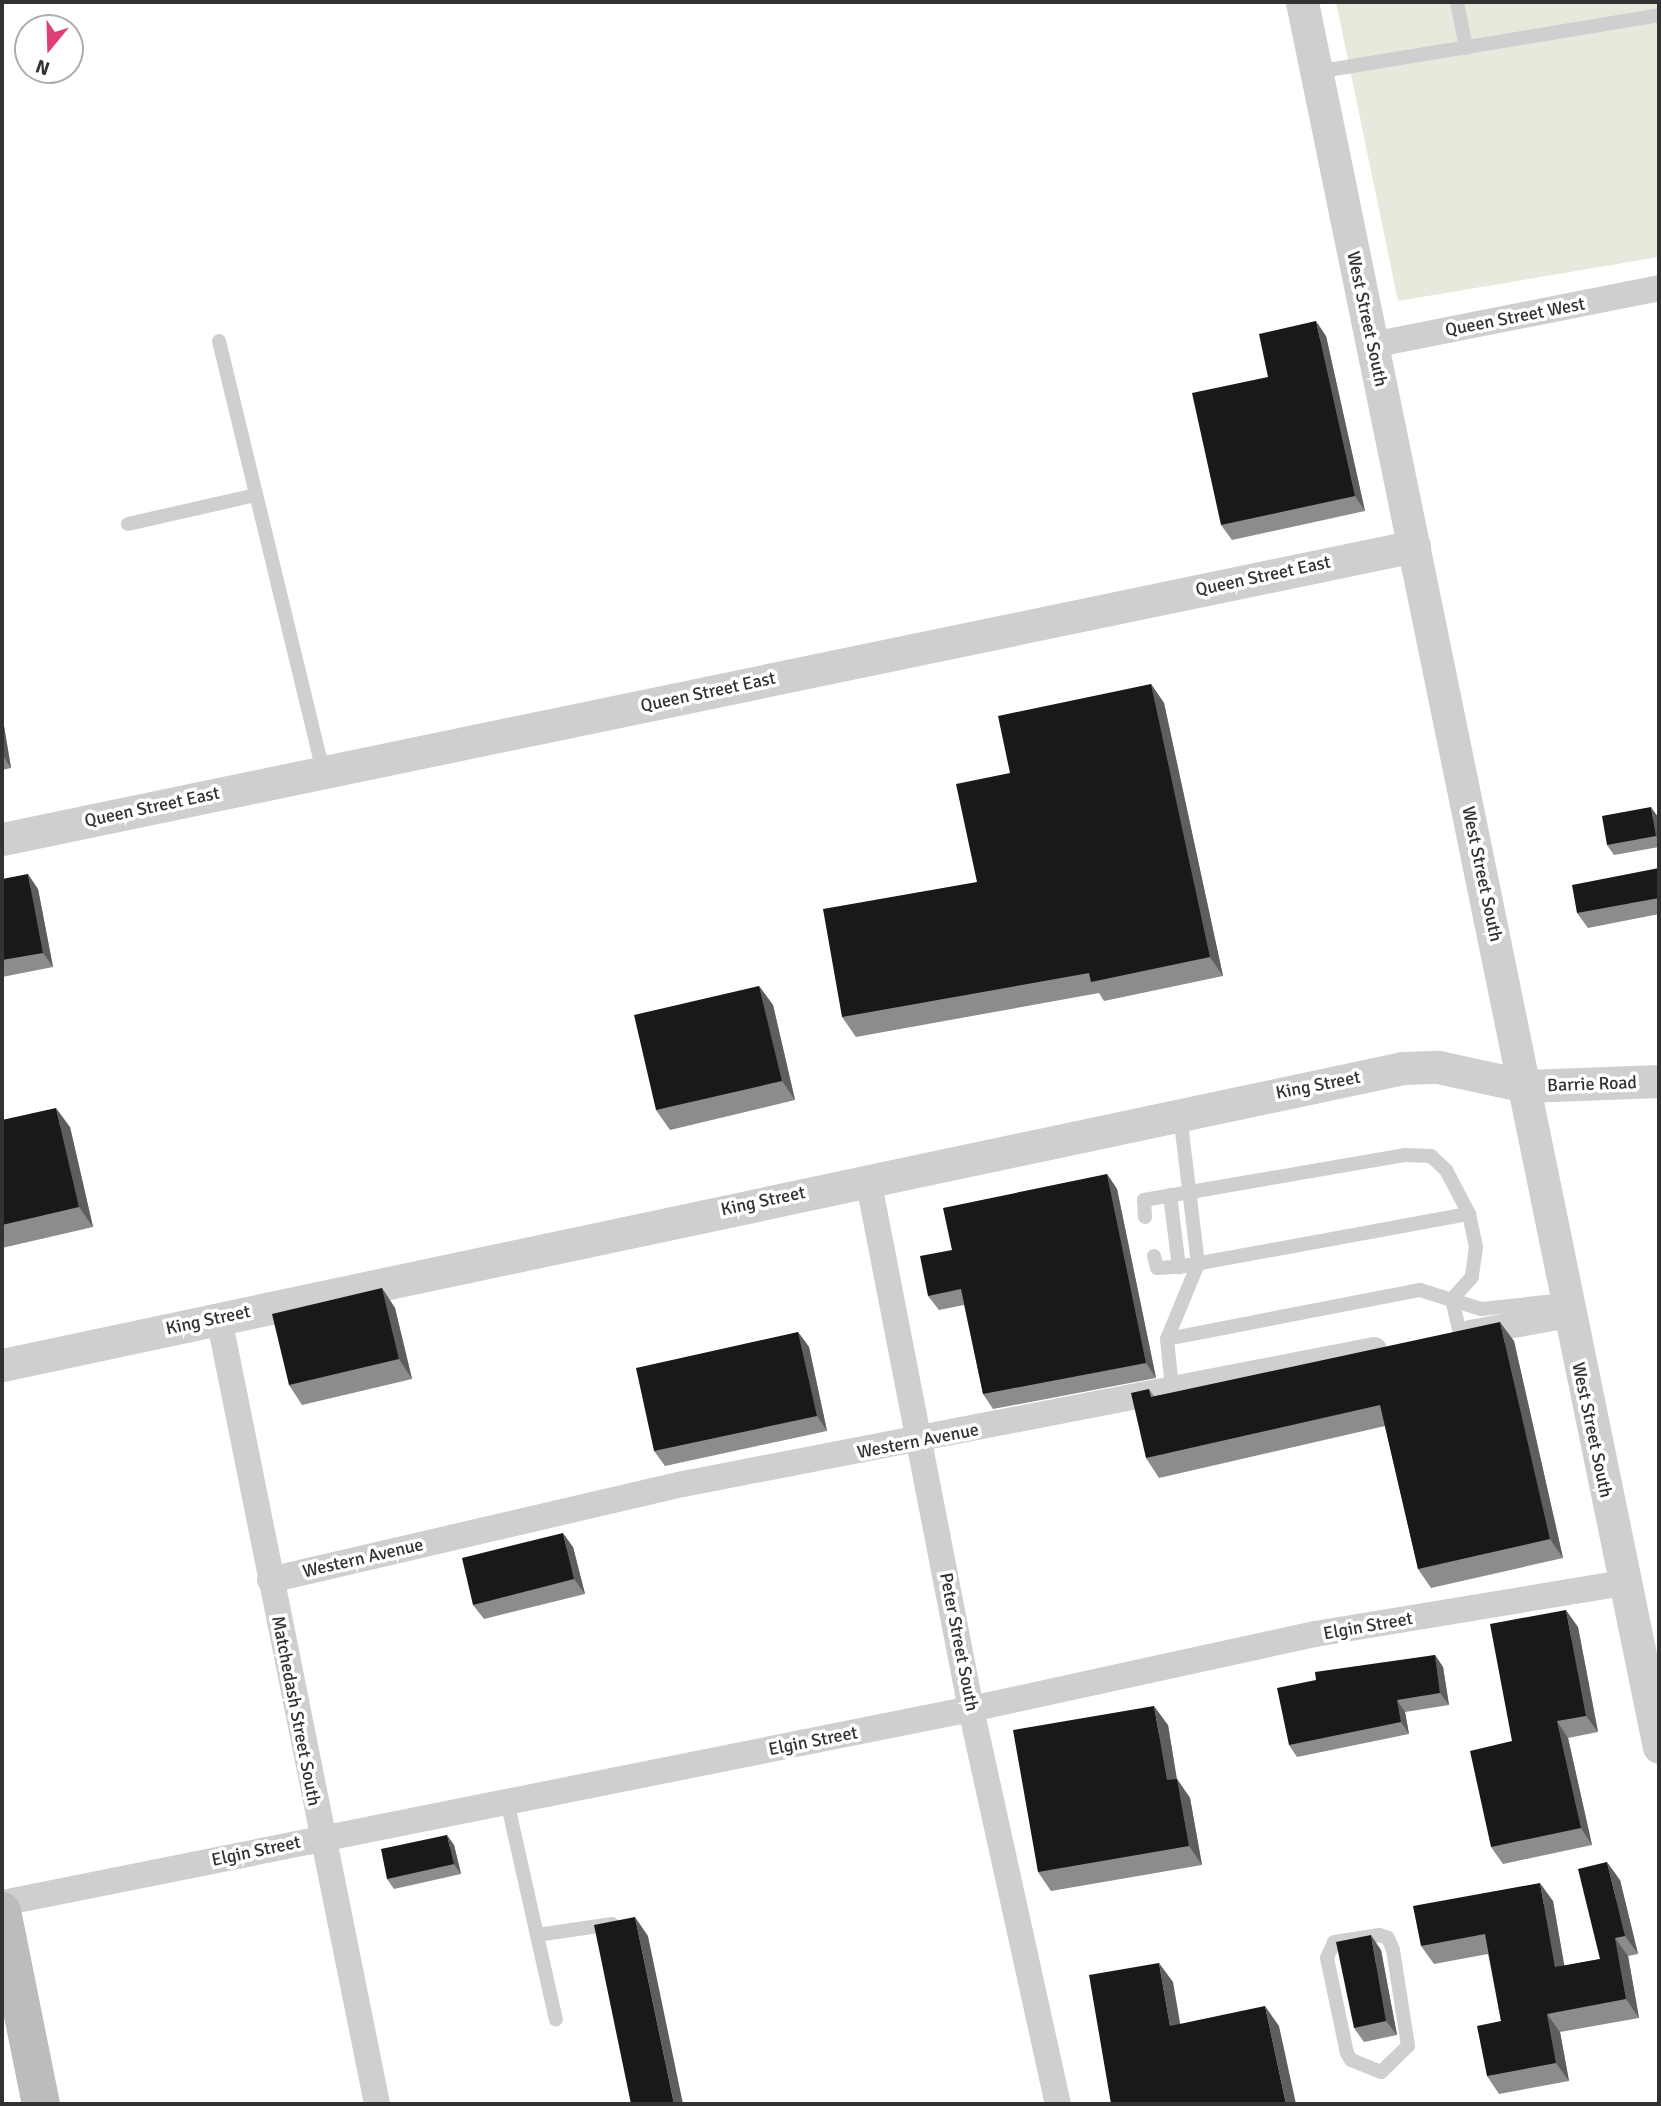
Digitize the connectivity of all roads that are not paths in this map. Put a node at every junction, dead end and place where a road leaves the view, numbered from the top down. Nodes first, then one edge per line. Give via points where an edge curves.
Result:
1 (1302, 2) edge
2 (1457, 2) edge
3 (1659, 15) edge
4 (1466, 48) junction
5 (1316, 72) junction
6 (1659, 288) edge
7 (219, 341) dead end
8 (1371, 345) junction
9 (256, 495) junction
10 (128, 524) dead end
11 (1414, 547) junction
12 (324, 772) junction
13 (2, 839) edge
14 (1659, 1081) edge
15 (1525, 1086) junction
16 (1180, 1113) junction
17 (868, 1179) junction
18 (1191, 1192) junction
19 (1170, 1195) junction
20 (1469, 1214) junction
21 (1145, 1217) dead end
22 (1154, 1256) dead end
23 (1198, 1264) junction
24 (1179, 1267) junction
25 (1452, 1299) junction
26 (1567, 1308) junction
27 (219, 1318) junction
28 (1460, 1334) junction
29 (1167, 1339) junction
30 (1433, 1339) edge
31 (1405, 1344) edge
32 (2, 1365) edge
33 (1172, 1388) junction
34 (921, 1441) junction
35 (270, 1580) junction
36 (1624, 1583) junction
37 (971, 1709) junction
38 (1659, 1747) edge
39 (507, 1801) junction
40 (322, 1838) junction
41 (2, 1903) edge
42 (2, 1911) edge
43 (621, 1923) edge
44 (537, 1935) junction
45 (556, 2020) dead end
46 (1381, 2071) joint
47 (41, 2104) edge
48 (377, 2104) edge
49 (1058, 2104) edge

1 - 5 street, West Street South
2 - 4 lane
3 - 4 lane
4 - 5 lane
5 - 8 street, West Street South
6 - 8 street, Queen Street West
7 - 9 lane
8 - 11 street, West Street South
9 - 10 lane
9 - 12 lane
11 - 12 street, Queen Street East
11 - 15 street, West Street South
12 - 13 street, Queen Street East
14 - 15 street, Barrie Road
15 - 16 street, King Street via 1438,1067 1403,1068
15 - 26 street, West Street South
16 - 17 street, King Street
16 - 18 lane
17 - 27 street, King Street
17 - 34 street, Peter Street South
18 - 19 lane
18 - 20 lane via 1404,1155 1431,1156 1446,1170
18 - 23 lane
19 - 21 lane via 1144,1200
19 - 24 lane
20 - 23 lane
20 - 25 lane via 1476,1247 1472,1277
22 - 24 lane via 1157,1268
23 - 24 lane
23 - 29 lane
25 - 26 lane via 1500,1309
25 - 28 lane
25 - 29 lane via 1420,1290
26 - 28 street
26 - 36 street, West Street South
27 - 32 street, King Street
27 - 35 street, Matchedash Street South
28 - 30 street
29 - 33 lane
31 - 33 street, Western Avenue
33 - 34 street, Western Avenue
34 - 35 street, Western Avenue via 683,1484
34 - 37 street, Peter Street South
35 - 40 street, Matchedash Street South
36 - 37 street, Elgin Street via 1315,1634
36 - 38 street, West Street South
37 - 39 street, Elgin Street
37 - 49 street, Peter Street South
39 - 40 street, Elgin Street
39 - 44 lane
40 - 41 street, Elgin Street
40 - 48 street, Matchedash Street South
42 - 47 main road
43 - 44 lane
44 - 45 lane
46 - 46 lane via 1408,2046 1391,1941 1379,1935 1334,1942 1327,1958 1347,2053 1351,2060

